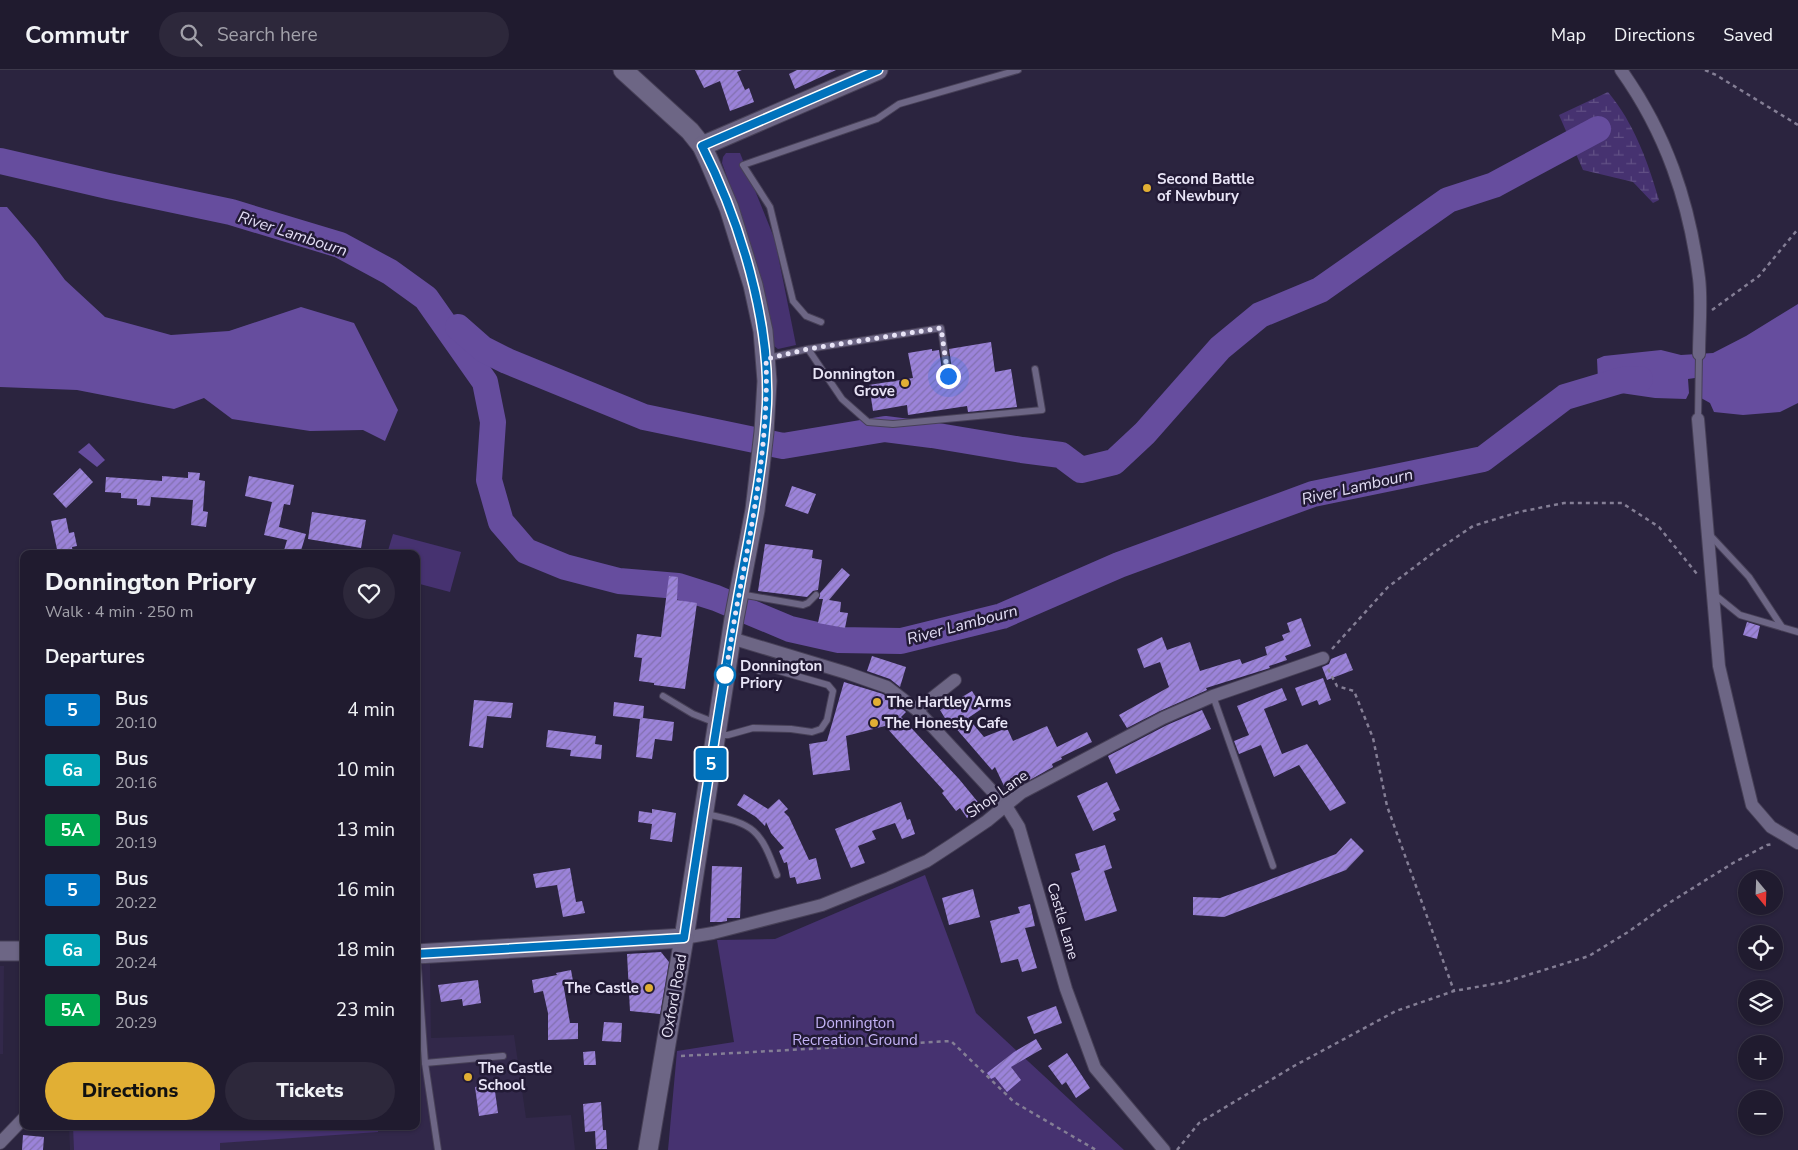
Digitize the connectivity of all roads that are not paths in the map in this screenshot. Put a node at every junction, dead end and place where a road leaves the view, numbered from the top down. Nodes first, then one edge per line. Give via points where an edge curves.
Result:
1 (623, 70) edge
2 (878, 70) edge
3 (1018, 70) edge
4 (1621, 70) edge
5 (702, 146) junction
6 (821, 322) dead end
7 (808, 349) junction
8 (1699, 354) joint
9 (766, 359) junction
10 (1035, 369) dead end
11 (948, 376) dead end
12 (1698, 419) joint
13 (1708, 533) junction
14 (1713, 593) junction
15 (816, 595) dead end
16 (738, 597) junction
17 (1782, 627) junction
18 (733, 629) junction
19 (1798, 632) edge
20 (1323, 658) road end
21 (759, 671) dead end
22 (955, 680) dead end
23 (663, 696) dead end
24 (1213, 696) junction
25 (917, 710) junction
26 (716, 730) junction
27 (1006, 806) junction
28 (703, 814) junction
29 (1797, 843) edge
30 (1273, 866) dead end
31 (777, 875) dead end
32 (684, 938) junction
33 (0, 951) edge
34 (20, 951) edge
35 (420, 954) edge
36 (420, 1002) edge
37 (503, 1056) dead end
38 (425, 1062) junction
39 (20, 1122) edge
40 (0, 1143) edge
41 (438, 1150) edge
42 (648, 1150) edge
43 (1164, 1150) edge

1 - 5 main road via 690,130
2 - 5 main road
3 - 6 lane via 899,104 877,119 743,165 770,207 794,301 806,316
4 - 8 street via 1658,129 1686,208 1699,279
5 - 9 main road via 728,208 753,285
7 - 9 lane
7 - 10 lane via 842,399 868,422 893,424 1042,410
7 - 11 lane via 941,328
8 - 12 lane
9 - 16 main road, Oxford Road via 767,404 762,456
12 - 13 street
13 - 14 street
13 - 17 lane via 1749,577
14 - 17 lane via 1740,615
14 - 29 street via 1719,666 1752,805 1770,827
15 - 16 lane via 803,606
16 - 18 main road, Oxford Road
17 - 19 lane
18 - 25 street, Castle Lane via 887,687
18 - 26 main road, Oxford Road
20 - 24 street, Shop Lane
21 - 26 lane via 765,667 828,685 833,691 827,720 821,729 812,732 753,728 728,735
22 - 25 street
23 - 26 lane
24 - 27 street, Shop Lane via 1163,718 1021,793
24 - 30 lane
25 - 27 street, Castle Lane
26 - 28 main road, Oxford Road
27 - 32 street, Shop Lane via 927,861 889,878 813,907
27 - 43 street, Castle Lane via 1019,827 1066,989 1095,1068
28 - 31 lane via 736,820 751,828 767,850
28 - 32 main road, Oxford Road
32 - 35 main road
32 - 42 main road, Oxford Road
33 - 34 main road
36 - 38 lane
37 - 38 lane
38 - 41 lane
39 - 40 street

